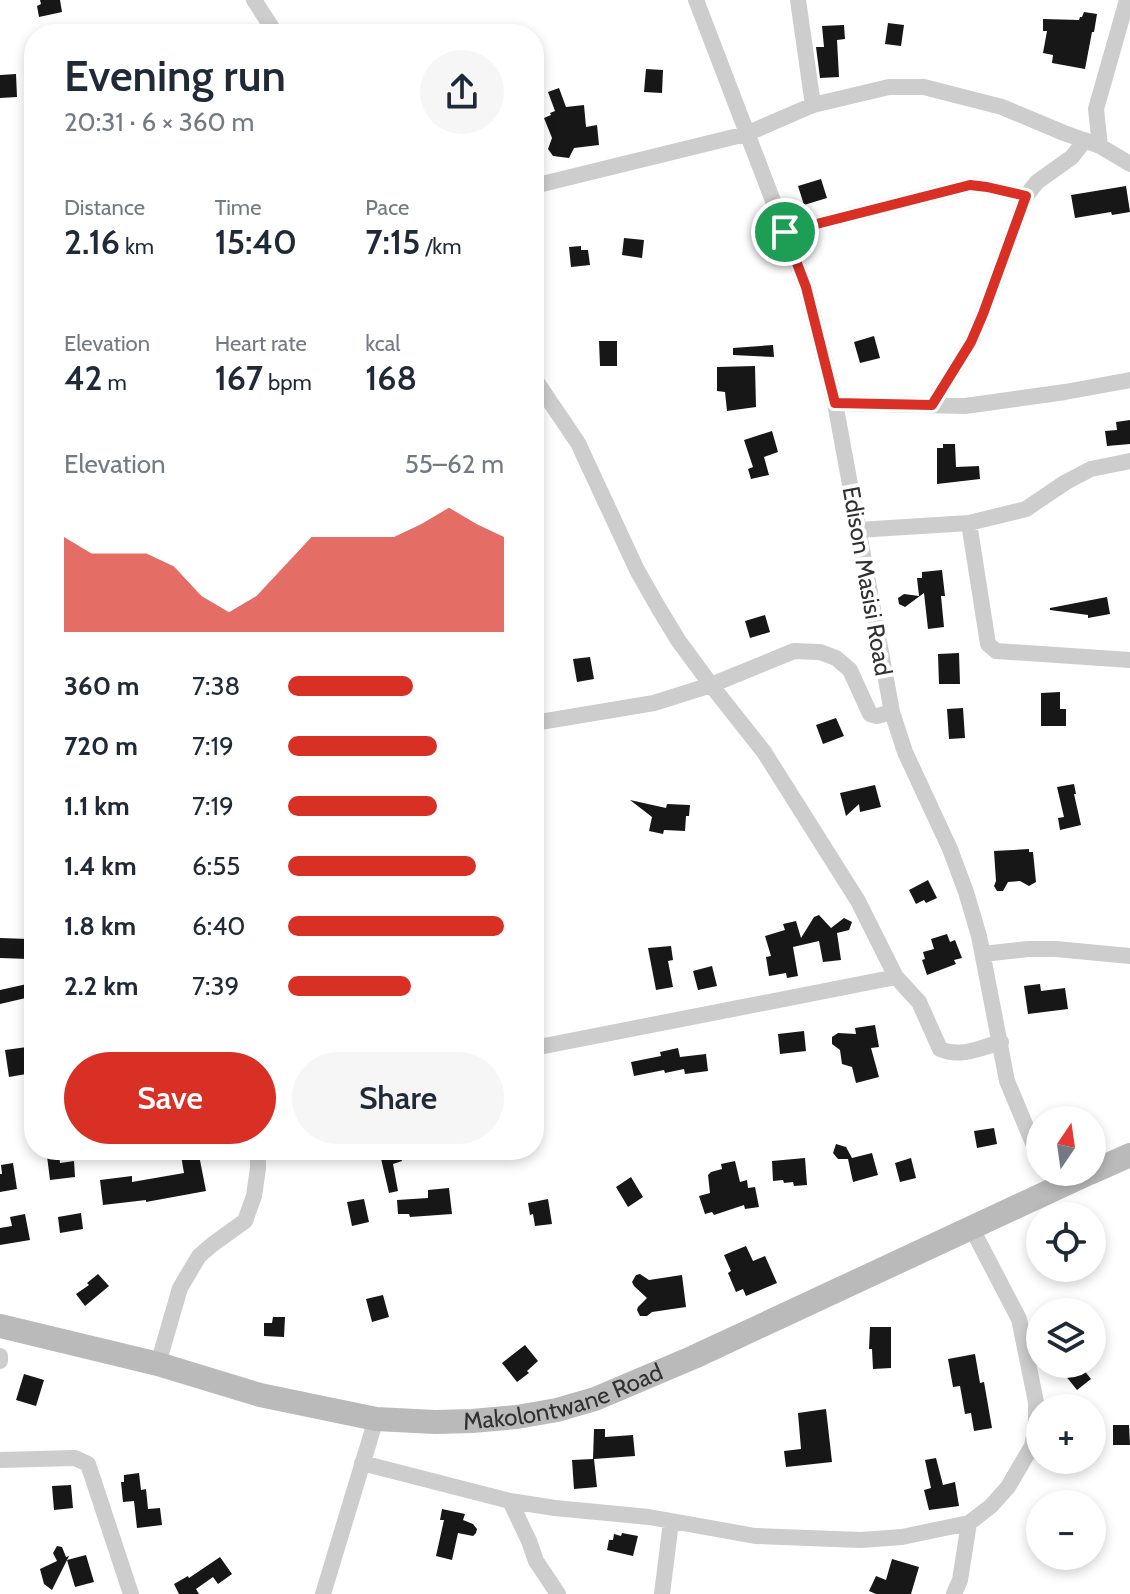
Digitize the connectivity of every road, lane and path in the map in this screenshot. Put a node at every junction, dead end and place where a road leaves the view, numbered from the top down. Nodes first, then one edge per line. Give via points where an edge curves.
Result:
1 (254, 0) edge
2 (696, 0) edge
3 (798, 0) edge
4 (1127, 0) edge
5 (270, 24) edge
6 (813, 105) junction
7 (746, 134) junction
8 (1092, 143) junction
9 (1130, 164) edge
10 (544, 184) edge
11 (1026, 196) junction
12 (785, 232) junction
13 (1130, 380) edge
14 (544, 393) edge
15 (835, 403) junction
16 (932, 405) junction
17 (1130, 461) edge
18 (969, 523) junction
19 (858, 530) junction
20 (1130, 660) edge
21 (711, 685) junction
22 (892, 712) junction
23 (544, 721) edge
24 (983, 954) junction
25 (1130, 956) edge
26 (896, 977) junction
27 (1001, 1042) junction
28 (544, 1046) edge
29 (1026, 1126) edge
30 (1130, 1155) edge
31 (258, 1160) edge
32 (1106, 1166) edge
33 (1038, 1186) edge
34 (971, 1227) junction
35 (0, 1326) edge
36 (158, 1364) junction
37 (376, 1419) junction
38 (0, 1460) edge
39 (362, 1463) junction
40 (510, 1501) junction
41 (671, 1522) junction
42 (969, 1523) junction
43 (131, 1594) edge
44 (323, 1594) edge
45 (558, 1594) edge
46 (662, 1594) edge
47 (954, 1594) edge

1 - 5 street
2 - 7 street, Edison Masisi Road
3 - 6 street
4 - 8 street via 1096,109
6 - 7 street
6 - 8 street via 889,87 924,87 1002,107
7 - 10 street
7 - 12 street, Edison Masisi Road
8 - 9 street
8 - 11 street via 1037,182
11 - 12 street via 970,185
11 - 16 street via 971,342
12 - 15 street, Edison Masisi Road via 806,287
13 - 16 street via 987,404
14 - 21 street via 578,443 658,607
15 - 16 street
15 - 19 street, Edison Masisi Road
17 - 18 street via 1091,469 1026,509
18 - 19 street
18 - 20 street via 988,644 996,651
19 - 22 street, Edison Masisi Road
21 - 22 street via 794,651 820,652 850,670 870,714
21 - 23 street via 654,703
21 - 26 street via 772,764 858,901
22 - 24 street, Edison Masisi Road via 950,849
24 - 25 street via 1056,949
24 - 27 street, Edison Masisi Road
26 - 27 street via 919,1002 940,1049 962,1053
26 - 28 street
27 - 29 street, Edison Masisi Road via 1007,1081
30 - 32 main road, Makolontwane Road
31 - 36 street via 245,1221 199,1256 186,1277
33 - 34 main road, Makolontwane Road
34 - 37 main road, Makolontwane Road via 595,1399 517,1417
34 - 42 street via 1019,1319 1036,1426 1032,1446 1008,1487
35 - 36 main road, Makolontwane Road
36 - 37 main road, Makolontwane Road via 260,1395
37 - 39 street
38 - 43 street via 75,1458 88,1464
39 - 40 street
39 - 44 street
40 - 41 street
40 - 45 street via 536,1561
41 - 42 street via 755,1536 861,1540
41 - 46 street
42 - 47 street

